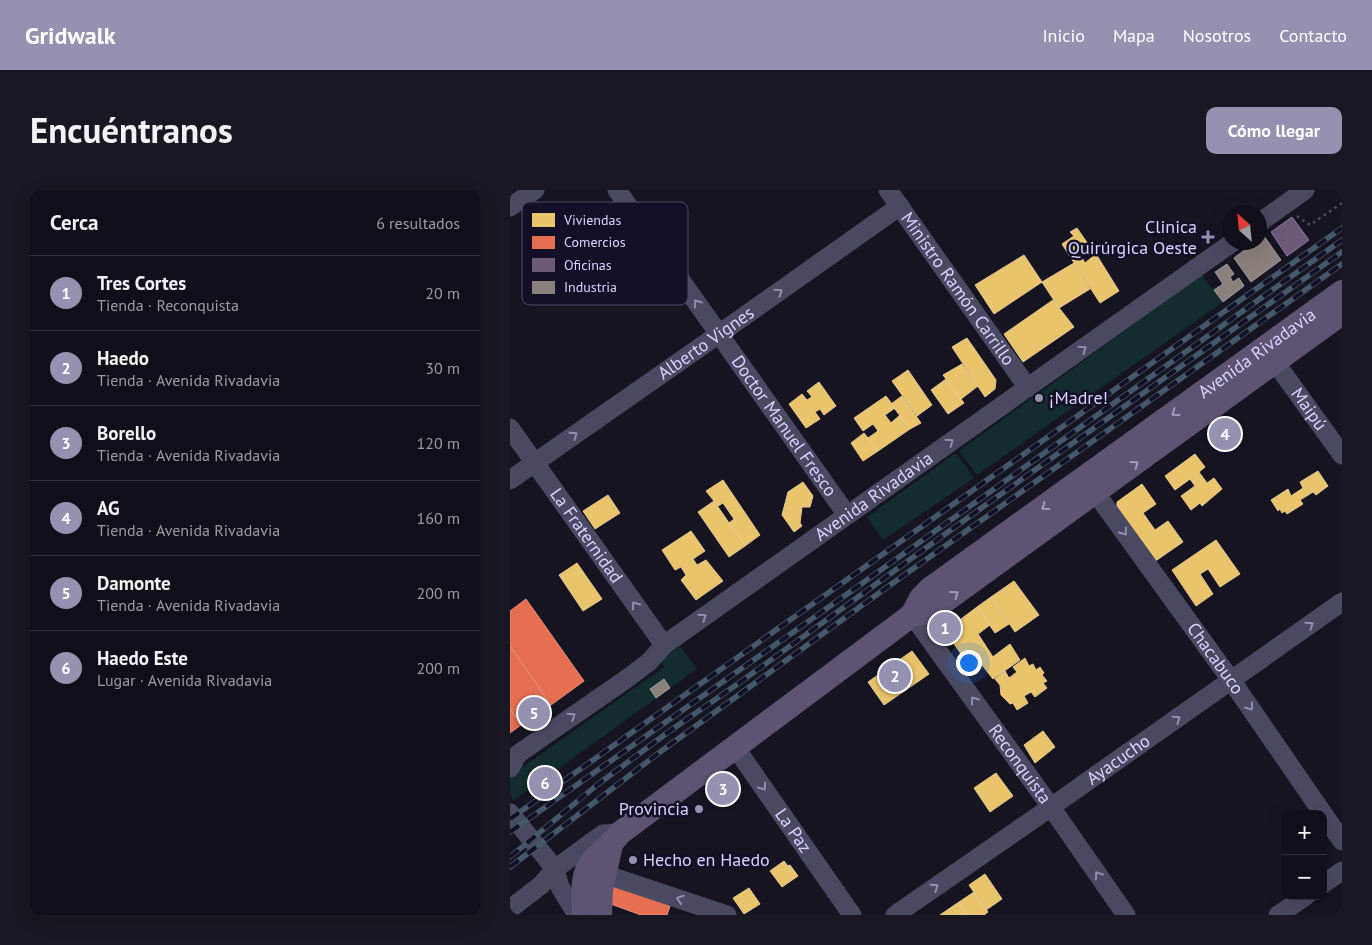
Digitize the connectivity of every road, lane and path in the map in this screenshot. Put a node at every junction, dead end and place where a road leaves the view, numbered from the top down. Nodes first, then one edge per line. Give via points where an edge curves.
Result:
1 (535, 190) edge
2 (616, 190) edge
3 (888, 190) edge
4 (1305, 190) edge
5 (1286, 199) edge
6 (625, 202) edge
7 (1342, 203) edge
8 (900, 206) junction
9 (510, 207) edge
10 (1267, 217) edge
11 (1222, 250) edge
12 (688, 291) edge
13 (1342, 292) edge
14 (1342, 313) edge
15 (719, 334) junction
16 (1275, 362) junction
17 (1028, 388) junction
18 (510, 428) edge
19 (1342, 455) edge
20 (534, 463) junction
21 (510, 480) edge
22 (1090, 485) junction
23 (847, 515) junction
24 (1342, 602) edge
25 (912, 614) junction
26 (664, 645) junction
27 (1231, 680) junction
28 (735, 747) junction
29 (513, 759) edge
30 (1051, 807) junction
31 (510, 813) edge
32 (615, 839) junction
33 (1342, 841) edge
34 (555, 869) junction
35 (1342, 871) edge
36 (604, 874) junction
37 (1327, 881) edge
38 (1300, 900) edge
39 (510, 909) edge
40 (577, 915) edge
41 (584, 915) edge
42 (600, 915) edge
43 (726, 915) edge
44 (852, 915) edge
45 (895, 915) edge
46 (1126, 915) edge
47 (1278, 915) edge

1 - 9 street
6 -> 2 street, Doctor Manuel Fresco
3 - 8 street, Ministro Ramón Carrillo
4 - 5 street
5 - 7 path via 1310,225
5 - 10 street
15 -> 8 street, Alberto Vignes
8 - 17 street, Ministro Ramón Carrillo
17 -> 11 street, Avenida Rivadavia
15 -> 12 street, Doctor Manuel Fresco
13 -> 22 main road, Avenida Rivadavia
14 - 16 main road, Avenida Rivadavia
20 -> 15 street, Alberto Vignes
15 - 23 street, Doctor Manuel Fresco
16 - 19 street, Maipú
22 -> 16 main road, Avenida Rivadavia
23 -> 17 street, Avenida Rivadavia
18 - 20 street, La Fraternidad
20 - 21 street, Alberto Vignes
26 -> 20 street, La Fraternidad
22 - 25 main road, Avenida Rivadavia via 930,589
22 -> 27 street, Chacabuco
26 -> 23 street, Avenida Rivadavia
27 -> 24 street, Ayacucho
25 - 28 main road, Avenida Rivadavia
30 -> 25 street, Reconquista
29 -> 26 street, Avenida Rivadavia via 649,662
30 -> 27 street, Ayacucho
27 -> 33 street, Chacabuco
28 - 32 main road, Avenida Rivadavia
28 -> 44 street, La Paz
45 -> 30 street, Ayacucho
46 -> 30 street, Reconquista
31 - 34 street
32 - 34 street via 603,834
32 - 36 main road
32 - 41 main road, Avenida Rivadavia via 586,870
34 - 39 street via 541,885
34 - 40 street via 560,887
35 - 37 street
36 - 42 main road
43 -> 36 street
38 - 47 street

